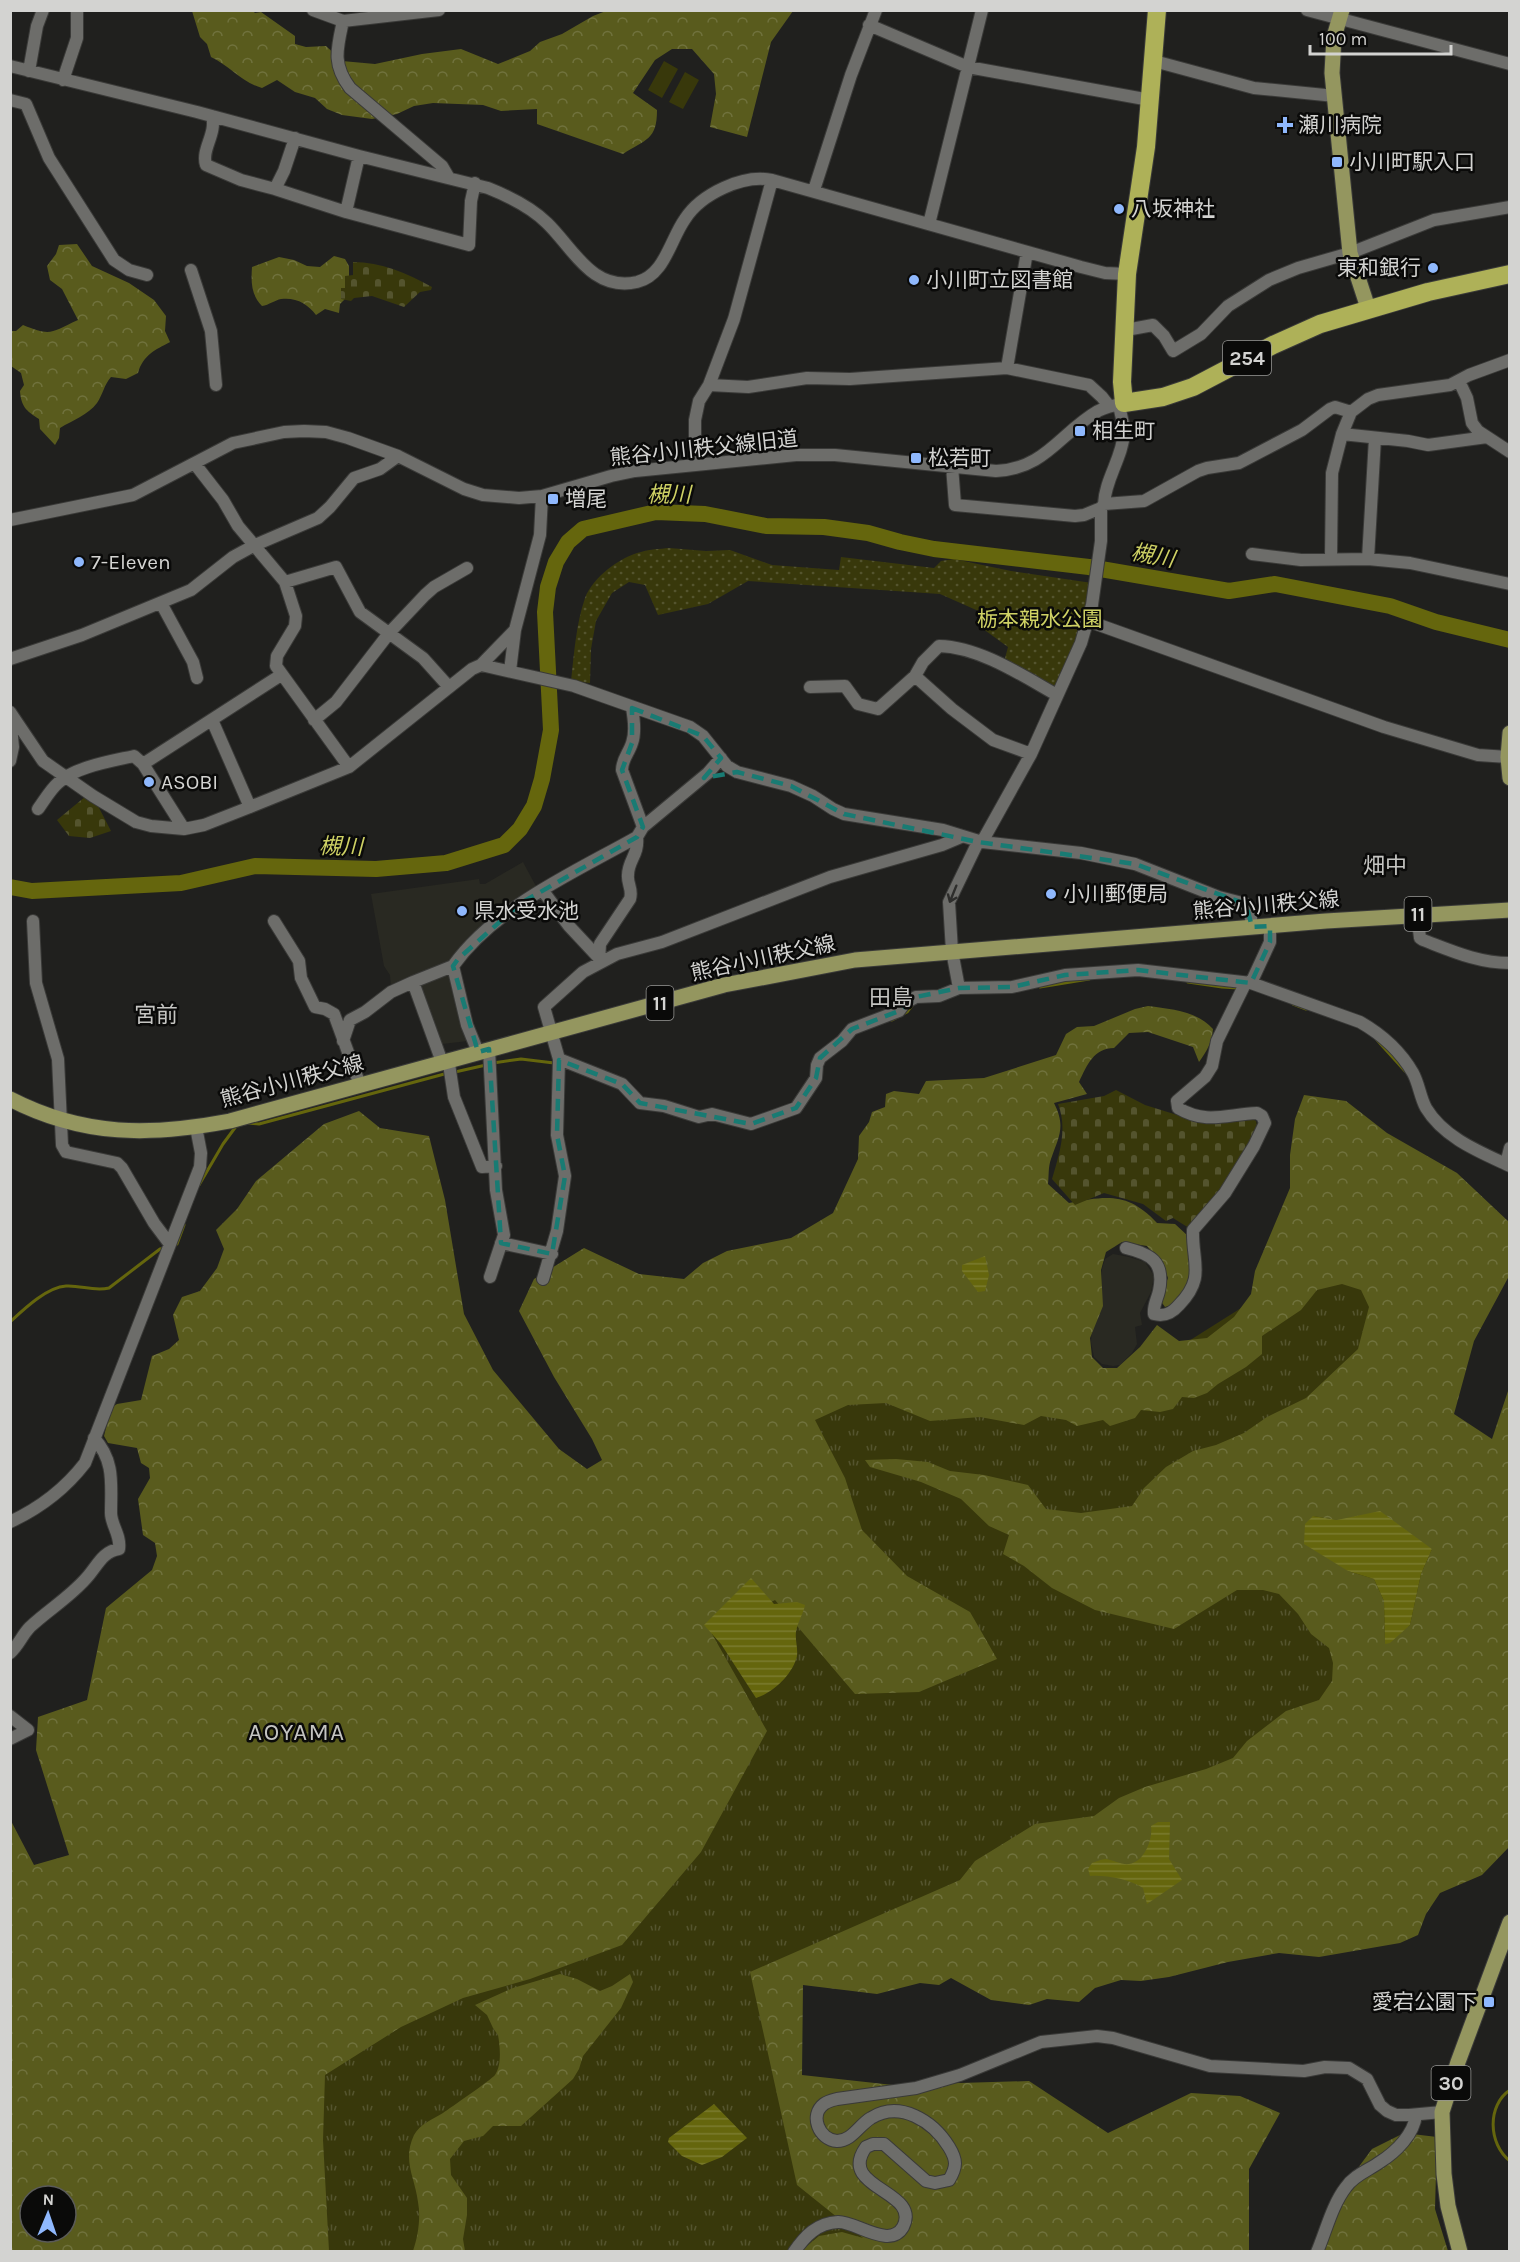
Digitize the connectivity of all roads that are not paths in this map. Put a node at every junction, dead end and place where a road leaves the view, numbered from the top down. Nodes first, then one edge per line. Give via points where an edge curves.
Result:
1 (43, 10) edge
2 (77, 10) edge
3 (313, 10) edge
4 (439, 10) edge
5 (876, 10) edge
6 (982, 10) edge
7 (1157, 10) edge
8 (1307, 10) edge
9 (1341, 15) edge
10 (343, 21) junction
11 (869, 25) junction
12 (1154, 61) junction
13 (1509, 64) edge
14 (10, 66) edge
15 (968, 67) junction
16 (29, 71) junction
17 (63, 80) junction
18 (1335, 96) junction
19 (10, 100) edge
20 (1150, 100) junction
21 (212, 116) junction
22 (295, 138) junction
23 (359, 156) junction
24 (449, 178) junction
25 (772, 180) junction
26 (475, 183) junction
27 (275, 189) junction
28 (814, 190) junction
29 (1509, 207) edge
30 (346, 212) junction
31 (929, 224) junction
32 (1027, 252) junction
33 (1350, 253) junction
34 (191, 270) dead end
35 (1127, 274) junction
36 (1509, 274) edge
37 (147, 275) dead end
38 (1368, 308) junction
39 (1126, 330) junction
40 (1509, 360) edge
41 (1007, 368) junction
42 (1459, 381) junction
43 (709, 385) junction
44 (216, 386) dead end
45 (1117, 404) junction
46 (1351, 412) junction
47 (1342, 435) junction
48 (1487, 437) junction
49 (1375, 438) junction
50 (1509, 452) edge
51 (398, 456) junction
52 (195, 464) junction
53 (695, 464) junction
54 (951, 466) junction
55 (542, 496) junction
56 (1102, 506) junction
57 (10, 520) edge
58 (255, 545) junction
59 (1252, 554) dead end
60 (1330, 558) junction
61 (1368, 559) junction
62 (467, 568) dead end
63 (285, 582) junction
64 (1509, 584) edge
65 (161, 603) junction
66 (1088, 621) junction
67 (515, 630) junction
68 (390, 632) junction
69 (10, 659) edge
70 (481, 665) junction
71 (510, 671) junction
72 (281, 675) junction
73 (915, 676) junction
74 (197, 678) dead end
75 (449, 687) junction
76 (810, 687) dead end
77 (1058, 695) junction
78 (633, 708) junction
79 (13, 717) edge
80 (212, 720) junction
81 (314, 720) junction
82 (1509, 733) edge
83 (1031, 754) junction
84 (1508, 756) junction
85 (721, 758) junction
86 (10, 761) edge
87 (143, 764) junction
88 (349, 767) junction
89 (737, 772) junction
90 (708, 773) junction
91 (67, 777) junction
92 (1509, 778) edge
93 (250, 807) junction
94 (38, 809) dead end
95 (184, 829) junction
96 (640, 832) junction
97 (961, 837) junction
98 (980, 842) junction
99 (543, 891) junction
100 (1509, 910) edge
101 (1417, 914) junction
102 (33, 921) dead end
103 (274, 921) dead end
104 (1270, 926) junction
105 (1252, 927) junction
106 (952, 951) junction
107 (598, 960) junction
108 (1509, 963) edge
109 (453, 966) junction
110 (413, 982) junction
111 (1248, 984) junction
112 (959, 988) junction
113 (551, 1032) junction
114 (343, 1041) junction
115 (483, 1051) junction
116 (559, 1059) junction
117 (445, 1063) junction
118 (360, 1084) junction
119 (10, 1099) edge
120 (60, 1119) junction
121 (196, 1127) junction
122 (1509, 1148) edge
123 (1508, 1165) edge
124 (496, 1167) junction
125 (169, 1243) junction
126 (501, 1243) junction
127 (1126, 1248) dead end
128 (552, 1254) junction
129 (490, 1277) dead end
130 (543, 1279) dead end
131 (94, 1438) junction
132 (10, 1522) edge
133 (10, 1653) edge
134 (10, 1716) edge
135 (10, 1739) edge
136 (1509, 1922) edge
137 (1442, 2112) junction
138 (1416, 2115) junction
139 (794, 2252) edge
140 (1317, 2252) edge
141 (1460, 2252) edge

1 - 16 street
2 - 17 street via 77,38
3 - 10 street
4 - 10 street
5 - 11 street
6 - 15 street
7 - 12 highway
8 - 9 street
9 - 13 street
9 - 18 main road via 1332,55
10 - 24 street via 337,65 344,80 442,166
11 - 15 street
11 - 28 street
12 - 18 street via 1247,86
12 - 20 highway
14 - 16 street
15 - 20 street
15 - 31 street
16 - 17 street
17 - 21 street
18 - 33 main road
19 - 37 street via 26,104 49,158 114,260
20 - 35 highway
21 - 22 street
21 - 27 street via 214,128 206,165
22 - 23 street
22 - 27 street
23 - 24 street
23 - 30 street
24 - 26 street
25 - 26 street via 746,179 705,200 686,216 660,267 645,279 624,283 594,274 546,222 508,196
25 - 28 street
25 - 43 street via 742,293
26 - 30 street via 469,245
27 - 30 street
28 - 31 street
29 - 33 street via 1434,220
31 - 32 street
32 - 35 street via 1105,273
32 - 41 street
33 - 38 main road
33 - 39 street via 1269,280 1228,306 1202,334 1173,351 1154,325
34 - 44 street via 211,331
35 - 39 highway
36 - 38 highway, 254
38 - 45 highway, 254 via 1282,340 1192,387 1162,397
39 - 45 highway
40 - 42 street
41 - 43 street via 849,379 807,378 748,387
41 - 45 street via 1089,385
42 - 46 street via 1378,395
42 - 48 street via 1472,423
43 - 53 street via 699,401 695,420
45 - 54 street, 熊谷小川秩父線旧道 via 1091,415 1027,466 996,471
45 - 56 street via 1123,438
46 - 47 street
46 - 56 street via 1335,407 1302,430 1239,463 1198,471 1144,501
47 - 49 street
47 - 60 street via 1332,473
48 - 49 street via 1428,445
48 - 50 street
49 - 61 street
51 - 52 street, 熊谷小川秩父線旧道 via 333,433 304,430 240,441
51 - 55 street, 熊谷小川秩父線旧道 via 483,495
51 - 58 street via 380,469 354,478 318,518
52 - 57 street, 熊谷小川秩父線旧道 via 128,497
52 - 58 street
53 - 54 street, 熊谷小川秩父線旧道 via 835,455
53 - 55 street, 熊谷小川秩父線旧道 via 611,476
54 - 56 street via 955,505 1075,516
55 - 67 street via 540,535
56 - 66 street via 1101,541
58 - 63 street
58 - 65 street via 191,590
59 - 60 street via 1301,560
60 - 61 street
61 - 64 street via 1410,563
62 - 68 street via 434,587
63 - 68 street via 336,567 360,612
63 - 72 street via 296,626 277,656 276,666
65 - 69 street
65 - 74 street via 193,662
66 - 77 street
66 - 84 street via 1384,727 1478,755
67 - 70 street
67 - 71 street
68 - 75 street via 423,658
68 - 81 street via 336,702
70 - 71 street
70 - 75 street
71 - 78 street via 574,686
72 - 80 street
72 - 81 street
73 - 76 street via 878,709 858,704 845,686
73 - 77 street via 939,645 952,646 1003,665
73 - 83 street via 993,740
75 - 88 street
77 - 83 street
78 - 85 street via 690,727
78 - 96 street via 632,742 622,770
79 - 86 street
79 - 91 street via 43,761
80 - 87 street
80 - 93 street
81 - 88 street
82 - 84 main road
83 - 98 street
84 - 92 main road
85 - 89 street
85 - 90 street
87 - 91 street via 134,756
87 - 95 street
88 - 93 street
89 - 90 street
89 - 97 street via 791,786 844,814 943,830
90 - 96 street
91 - 94 street
91 - 95 street via 136,822
93 - 95 street
96 - 99 street
96 - 107 street via 627,877 632,891 630,899 600,944
97 - 98 street
97 - 107 street via 830,877 662,942
98 - 105 street via 1088,854 1135,864 1246,904
98 -> 106 street via 949,902
99 - 107 street
99 - 109 street via 521,903 474,941
100 - 101 main road, 熊谷小川秩父線 / 11
101 - 104 main road, 熊谷小川秩父線 / 11
101 - 108 street via 1423,940 1466,957
102 - 120 street via 36,983 58,1059
103 - 114 street via 299,961 315,1007 334,1014
104 - 105 main road, 熊谷小川秩父線 / 11
104 - 111 street via 1270,942
105 - 106 main road, 熊谷小川秩父線 / 11
106 - 112 street
106 - 113 main road, 熊谷小川秩父線 / 11 via 855,960 767,976
107 - 113 street via 544,1006
109 - 110 street
109 - 115 street via 468,1025
110 - 114 street via 350,1020
110 - 117 street
111 - 112 street via 1138,970 1065,975 1012,987
111 - 123 street via 1334,1011 1376,1031 1414,1074 1433,1117 1458,1141
111 - 127 street via 1217,1041 1212,1066 1177,1101 1178,1108 1194,1116 1257,1113 1265,1123 1225,1193 1193,1230 1196,1280 1191,1293 1173,1312 1154,1314 1161,1276 1157,1263 1149,1255
112 - 116 street via 939,996 916,998 899,1011 852,1029 820,1058 816,1078 796,1108 751,1124 640,1103 622,1084
113 - 115 main road, 熊谷小川秩父線 / 11
113 - 116 street
114 - 118 street
115 - 117 main road, 熊谷小川秩父線 / 11
115 - 124 street
116 - 128 street via 556,1135 565,1176
117 - 118 main road, 熊谷小川秩父線 / 11
117 - 124 street via 482,1167
118 - 121 main road, 熊谷小川秩父線 / 11
119 - 120 main road, 熊谷小川秩父線 / 11
120 - 121 main road, 熊谷小川秩父線 / 11 via 124,1132
120 - 125 street via 66,1152 122,1167
121 - 125 street via 200,1167
122 - 123 street
124 - 126 street via 504,1235
125 - 131 street
126 - 128 street
126 - 129 street
128 - 130 street
131 - 132 street via 85,1463 63,1489
131 - 133 street via 102,1447 112,1475 111,1515 119,1549 111,1550 101,1559 77,1589 29,1628
134 - 135 street via 28,1730
136 - 137 main road, 30
137 - 138 street
137 - 141 main road, 30 via 1448,2206
138 - 139 street via 1388,2111 1380,2105 1367,2079 1348,2068 1228,2068 1104,2036 1048,2040 939,2082 825,2103 818,2110 817,2125 826,2137 839,2141 850,2137 868,2119 890,2111 929,2122 942,2135 956,2161 955,2170 949,2180 926,2181 884,2144 866,2147 859,2162 861,2172 900,2204 904,2211 903,2227 889,2236 880,2236 841,2222 828,2223 815,2228
138 - 140 street via 1415,2125 1398,2146 1346,2187

